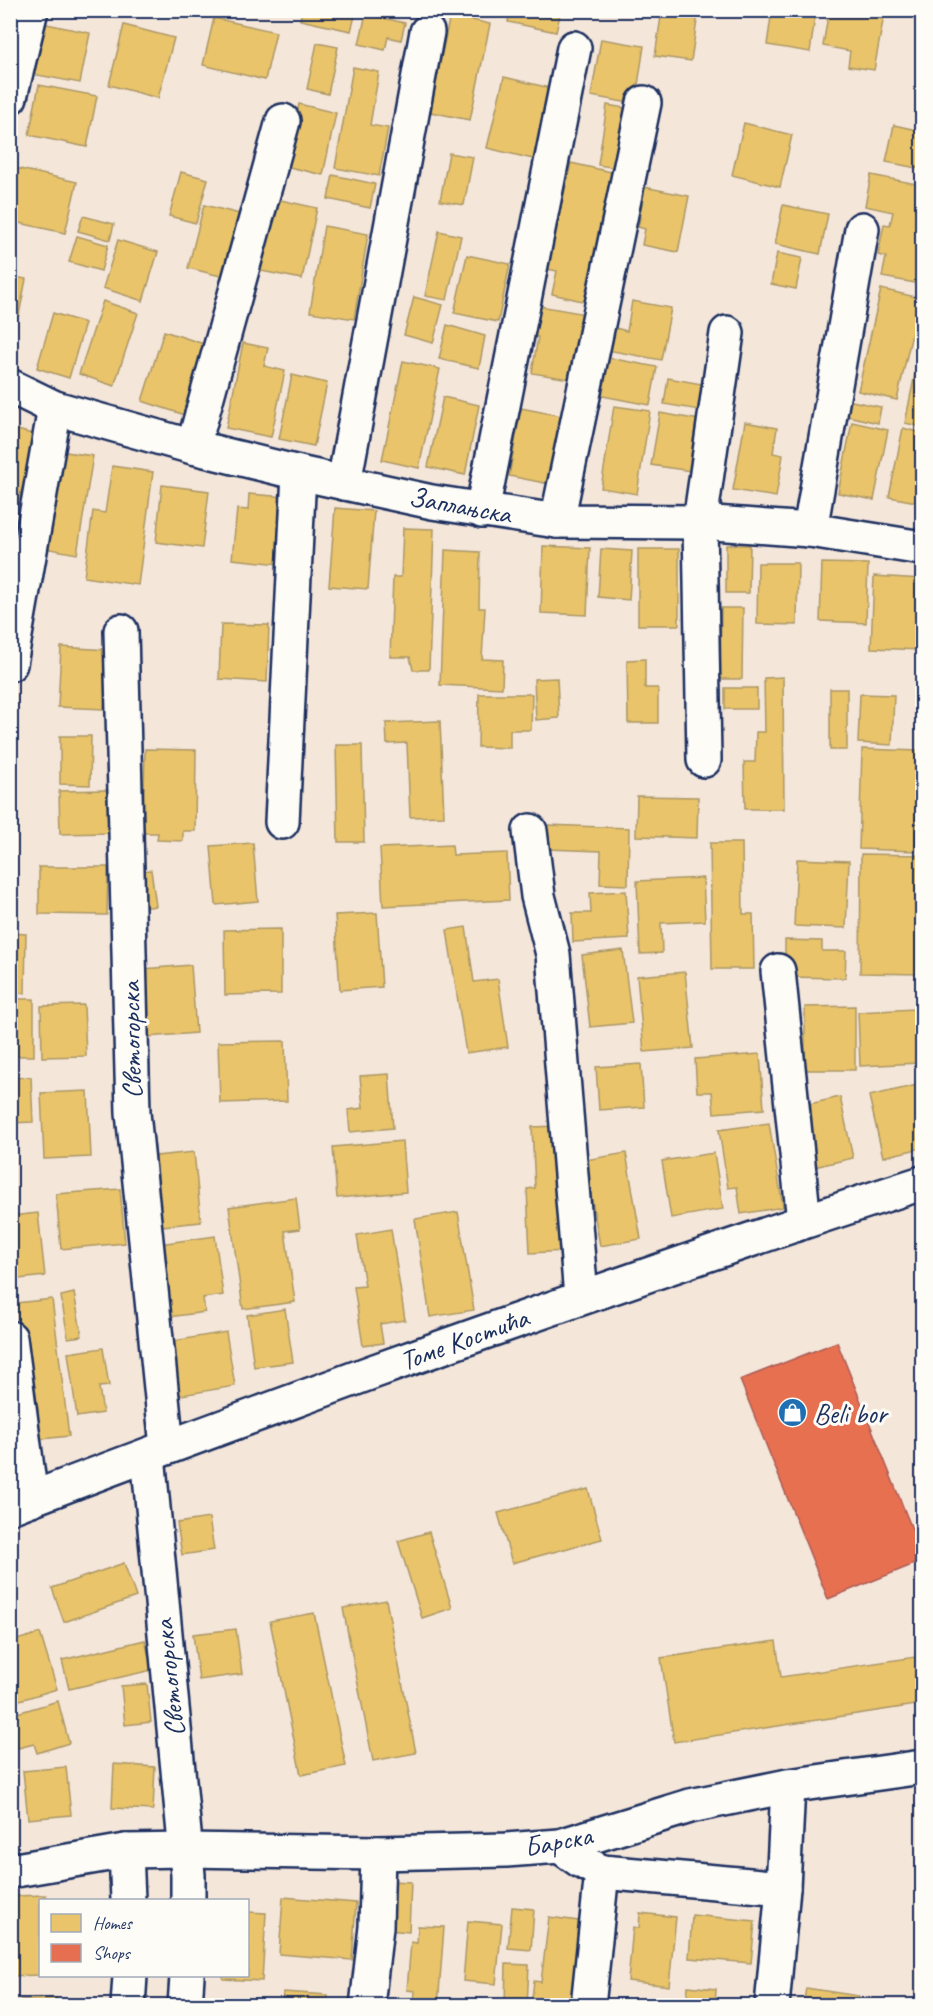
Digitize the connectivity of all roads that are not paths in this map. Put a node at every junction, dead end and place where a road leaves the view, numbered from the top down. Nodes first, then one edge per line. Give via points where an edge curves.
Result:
1 (30, 10) edge
2 (427, 32) dead end
3 (574, 48) dead end
4 (10, 97) edge
5 (644, 103) dead end
6 (283, 121) dead end
7 (862, 229) dead end
8 (727, 333) dead end
9 (10, 386) edge
10 (55, 408) junction
11 (193, 447) junction
12 (299, 473) junction
13 (344, 483) junction
14 (483, 511) junction
15 (557, 521) junction
16 (700, 522) junction
17 (810, 530) junction
18 (922, 548) edge
19 (121, 631) dead end
20 (10, 664) edge
21 (704, 760) dead end
22 (282, 822) dead end
23 (530, 831) dead end
24 (778, 970) dead end
25 (922, 1183) edge
26 (804, 1221) junction
27 (581, 1297) junction
28 (10, 1338) edge
29 (158, 1451) junction
30 (21, 1503) edge
31 (922, 1767) edge
32 (788, 1786) junction
33 (560, 1846) junction
34 (186, 1850) junction
35 (126, 1851) junction
36 (378, 1853) junction
37 (10, 1871) edge
38 (602, 1872) junction
39 (783, 1888) junction
40 (128, 1899) edge
41 (188, 1899) edge
42 (130, 1977) edge
43 (187, 1977) edge
44 (128, 2006) edge
45 (185, 2006) edge
46 (367, 2006) edge
47 (588, 2006) edge
48 (772, 2006) edge

1 - 4 street
2 - 13 street
3 - 14 street
5 - 15 street
6 - 11 street
7 - 17 street
8 - 16 street
9 - 10 street, Заплањска
10 - 11 street, Заплањска
10 - 20 street
11 - 12 street, Заплањска
12 - 13 street, Заплањска
12 - 22 street
13 - 14 street, Заплањска
14 - 15 street, Заплањска
15 - 16 street, Заплањска
16 - 17 street, Заплањска
16 - 21 street
17 - 18 street, Заплањска
19 - 29 street, Светогорска via 133,1113
23 - 27 street via 538,896 553,954
24 - 26 street
25 - 26 street, Томе Костића
26 - 27 street, Томе Костића
27 - 29 street, Томе Костића
28 - 30 street
29 - 30 street, Томе Костића
29 - 34 street, Светогорска
31 - 32 street, Барска
32 - 33 street, Барска via 690,1806
32 - 39 street
33 - 36 street, Барска
33 - 38 street
34 - 35 street, Барска
34 - 36 street, Барска
34 - 41 street, Светогорска
35 - 37 street, Барска
35 - 40 street
36 - 46 street
38 - 39 street
38 - 47 street
39 - 48 street
42 - 44 street
43 - 45 street

